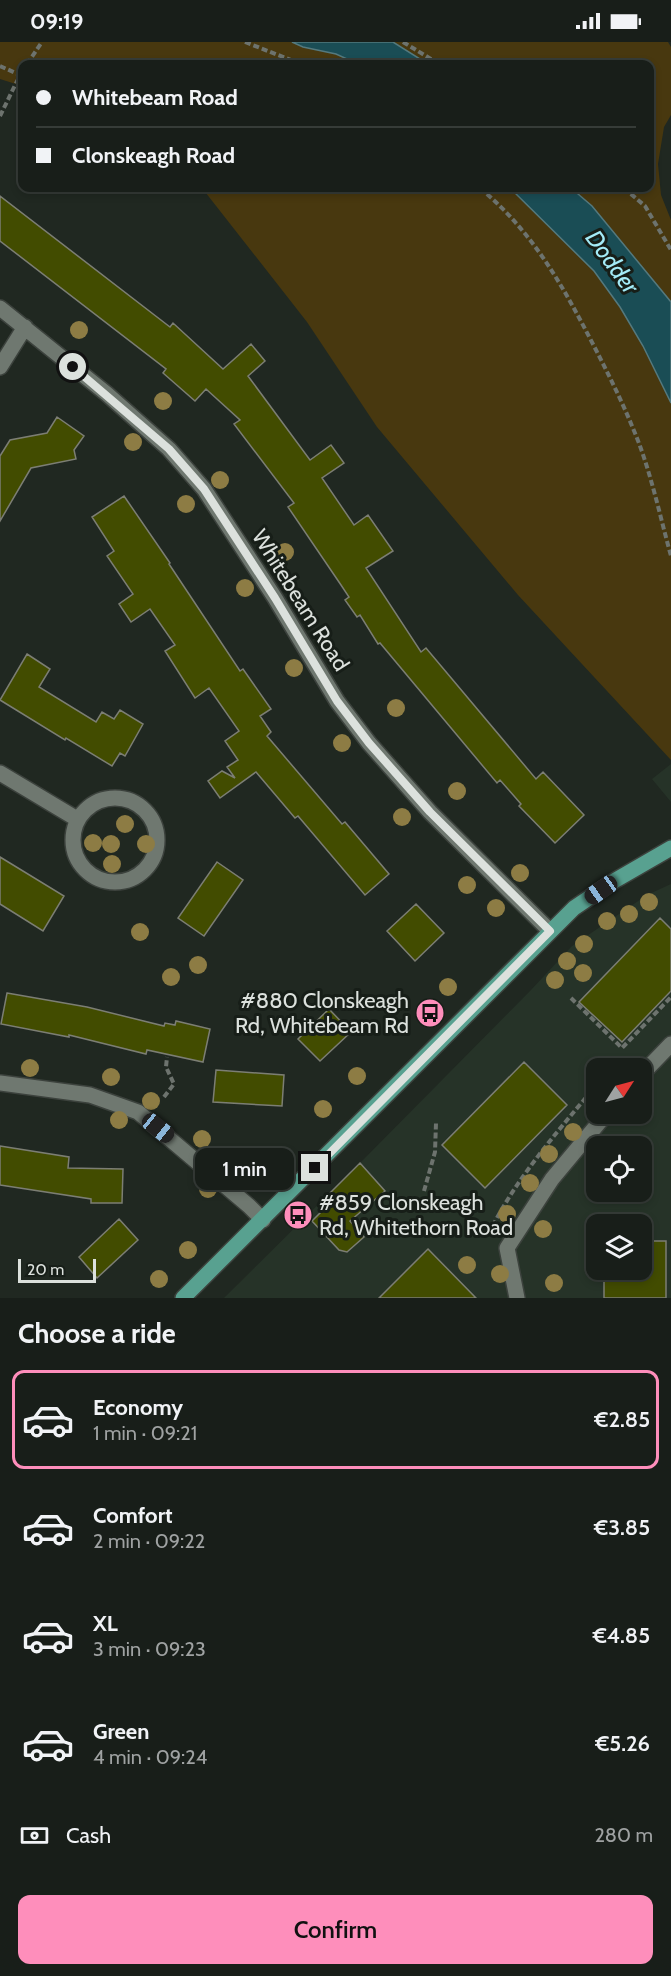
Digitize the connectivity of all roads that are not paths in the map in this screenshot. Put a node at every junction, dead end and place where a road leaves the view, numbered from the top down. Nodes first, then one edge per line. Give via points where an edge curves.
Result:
1 (0, 308) edge
2 (25, 327) junction
3 (0, 368) edge
4 (0, 773) edge
5 (77, 819) junction
6 (671, 848) edge
7 (550, 931) junction
8 (671, 1044) edge
9 (652, 1064) edge
10 (0, 1083) edge
11 (598, 1124) edge
12 (263, 1220) junction
13 (183, 1298) edge
14 (517, 1298) edge

1 - 2 street, Whitebeam Road
2 - 3 street
2 - 7 street, Whitebeam Road via 176,456 232,530 337,701 369,743 430,812
4 - 5 street
5 - 5 street via 92,804 116,797 139,804 155,823 154,860 139,876 117,884 94,878 78,862 72,840
6 - 7 main road via 574,908
7 - 12 main road
8 - 9 street
10 - 12 street via 90,1095 138,1112
11 - 14 street via 552,1179 507,1248
12 - 13 main road

